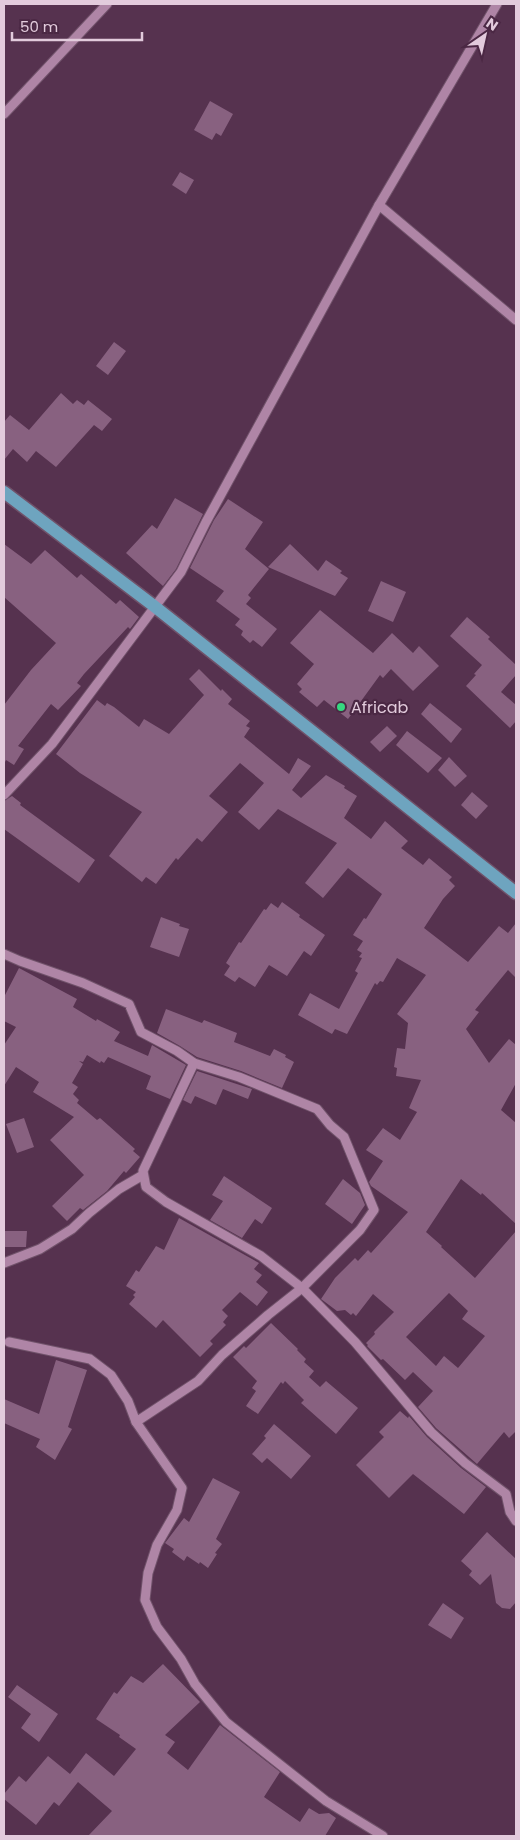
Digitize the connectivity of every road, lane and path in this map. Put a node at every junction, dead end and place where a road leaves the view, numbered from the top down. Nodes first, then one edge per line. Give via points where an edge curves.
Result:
1 (107, 4) edge
2 (497, 4) edge
3 (4, 114) edge
4 (378, 205) junction
5 (516, 320) edge
6 (4, 492) edge
7 (154, 606) junction
8 (4, 795) edge
9 (516, 893) edge
10 (4, 954) edge
11 (194, 1063) junction
12 (144, 1175) junction
13 (4, 1263) edge
14 (302, 1288) junction
15 (9, 1342) dead end
16 (136, 1422) junction
17 (516, 1521) edge
18 (383, 1836) edge

1 - 3 street
2 - 4 street
4 - 5 street
4 - 7 street via 181,572
6 - 7 main road
7 - 8 street via 52,744
7 - 9 main road
10 - 11 street via 129,1004 141,1032
11 - 12 street via 149,1157
11 - 14 street via 239,1077 317,1109 344,1137 374,1210 360,1230
12 - 13 street via 119,1189 72,1229 40,1249
12 - 14 street via 146,1187 166,1202 261,1256
14 - 16 street via 229,1349 198,1381
14 - 17 street via 355,1342 431,1432 506,1494 510,1512
15 - 16 street via 90,1359 111,1375 128,1401
16 - 18 street via 182,1488 177,1510 157,1546 148,1573 145,1600 157,1627 195,1684 226,1722 326,1801

